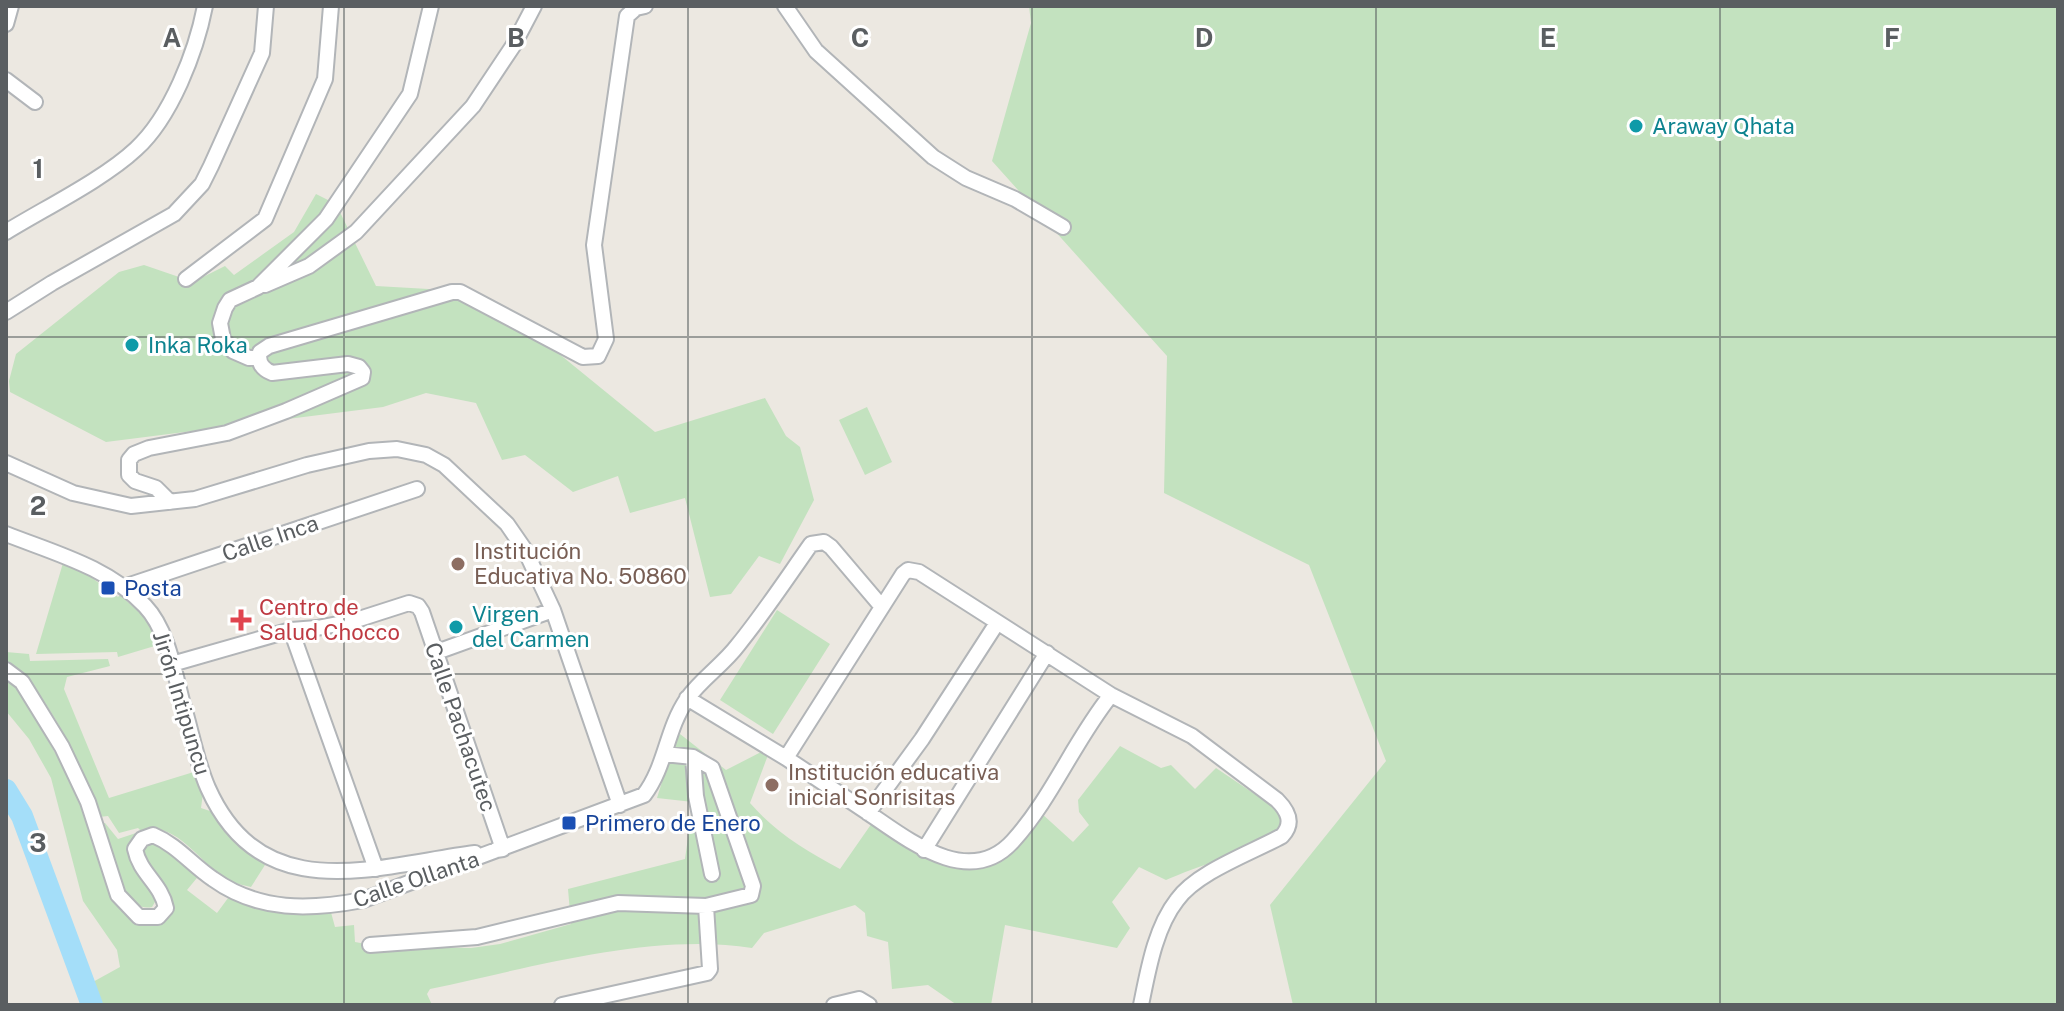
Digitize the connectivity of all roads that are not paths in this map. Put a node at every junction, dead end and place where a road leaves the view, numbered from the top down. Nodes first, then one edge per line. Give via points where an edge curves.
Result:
1 (11, 6) edge
2 (205, 6) edge
3 (266, 6) edge
4 (331, 6) edge
5 (431, 6) edge
6 (534, 6) edge
7 (785, 6) edge
8 (636, 8) edge
9 (6, 24) edge
10 (6, 80) edge
11 (35, 102) dead end
12 (1063, 227) dead end
13 (6, 232) edge
14 (186, 279) dead end
15 (258, 287) junction
16 (6, 312) edge
17 (259, 357) junction
18 (6, 463) edge
19 (417, 489) dead end
20 (170, 502) junction
21 (6, 534) edge
22 (124, 587) junction
23 (882, 607) junction
24 (553, 610) junction
25 (997, 623) junction
26 (291, 630) junction
27 (434, 653) junction
28 (1047, 653) junction
29 (172, 664) junction
30 (6, 670) edge
31 (1111, 695) junction
32 (687, 698) junction
33 (664, 754) junction
34 (693, 757) junction
35 (786, 758) junction
36 (620, 805) junction
37 (868, 813) junction
38 (503, 849) junction
39 (924, 850) junction
40 (376, 869) junction
41 (712, 874) dead end
42 (706, 906) junction
43 (370, 945) dead end
44 (562, 1005) edge
45 (834, 1005) edge
46 (869, 1005) edge
47 (1141, 1005) edge

1 - 9 street
2 - 13 street via 193,53 171,101 138,148
3 - 16 street via 262,53 202,184 186,203
4 - 14 street via 325,79 265,219
5 - 15 street via 410,94 326,219
6 - 15 street via 473,106 356,232 309,266
7 - 12 street via 816,51 933,157
8 - 17 street via 627,16 594,245 606,339 598,356 583,357 452,292 269,346
10 - 11 street
15 - 17 street via 230,300 220,323 223,339 233,351
17 - 20 street via 272,373 348,364 359,367 362,378 227,433 134,454 129,475 153,486
18 - 20 street via 73,493 131,506
19 - 22 street, Calle Inca
20 - 24 street via 369,451 426,455 444,465 507,524
21 - 22 street, Jirón Intipuncu via 98,570
22 - 29 street, Jirón Intipuncu via 152,614
23 - 25 street via 903,574 913,571
23 - 32 street, Calle Ollanta via 831,547 819,541 811,544 737,647
23 - 35 street
24 - 27 street
24 - 36 street
25 - 28 street
25 - 37 street
26 - 27 street, Calle Pachacutec via 353,621 409,603 422,612
26 - 29 street
26 - 40 street
27 - 38 street, Calle Pachacutec
28 - 31 street
28 - 39 street
29 - 40 street, Jirón Intipuncu via 208,787 245,838 277,862 306,870
30 - 38 street, Calle Ollanta via 22,682 62,747 88,802 118,895 139,917 158,917 166,908 135,849 153,835 247,899 304,908 363,900
31 - 39 street via 1005,848 978,862
31 - 47 street via 1192,736 1277,800 1289,823 1282,836 1204,877 1175,901 1149,966
32 - 33 street, Calle Ollanta
32 - 35 street
33 - 34 street
33 - 36 street, Calle Ollanta via 644,795
34 - 41 street
34 - 42 street via 712,768 753,886 744,898
35 - 37 street
36 - 38 street, Calle Ollanta
37 - 39 street
38 - 40 street, Jirón Intipuncu
42 - 43 street via 618,903 477,937
42 - 44 street via 707,973
45 - 46 street via 859,999

